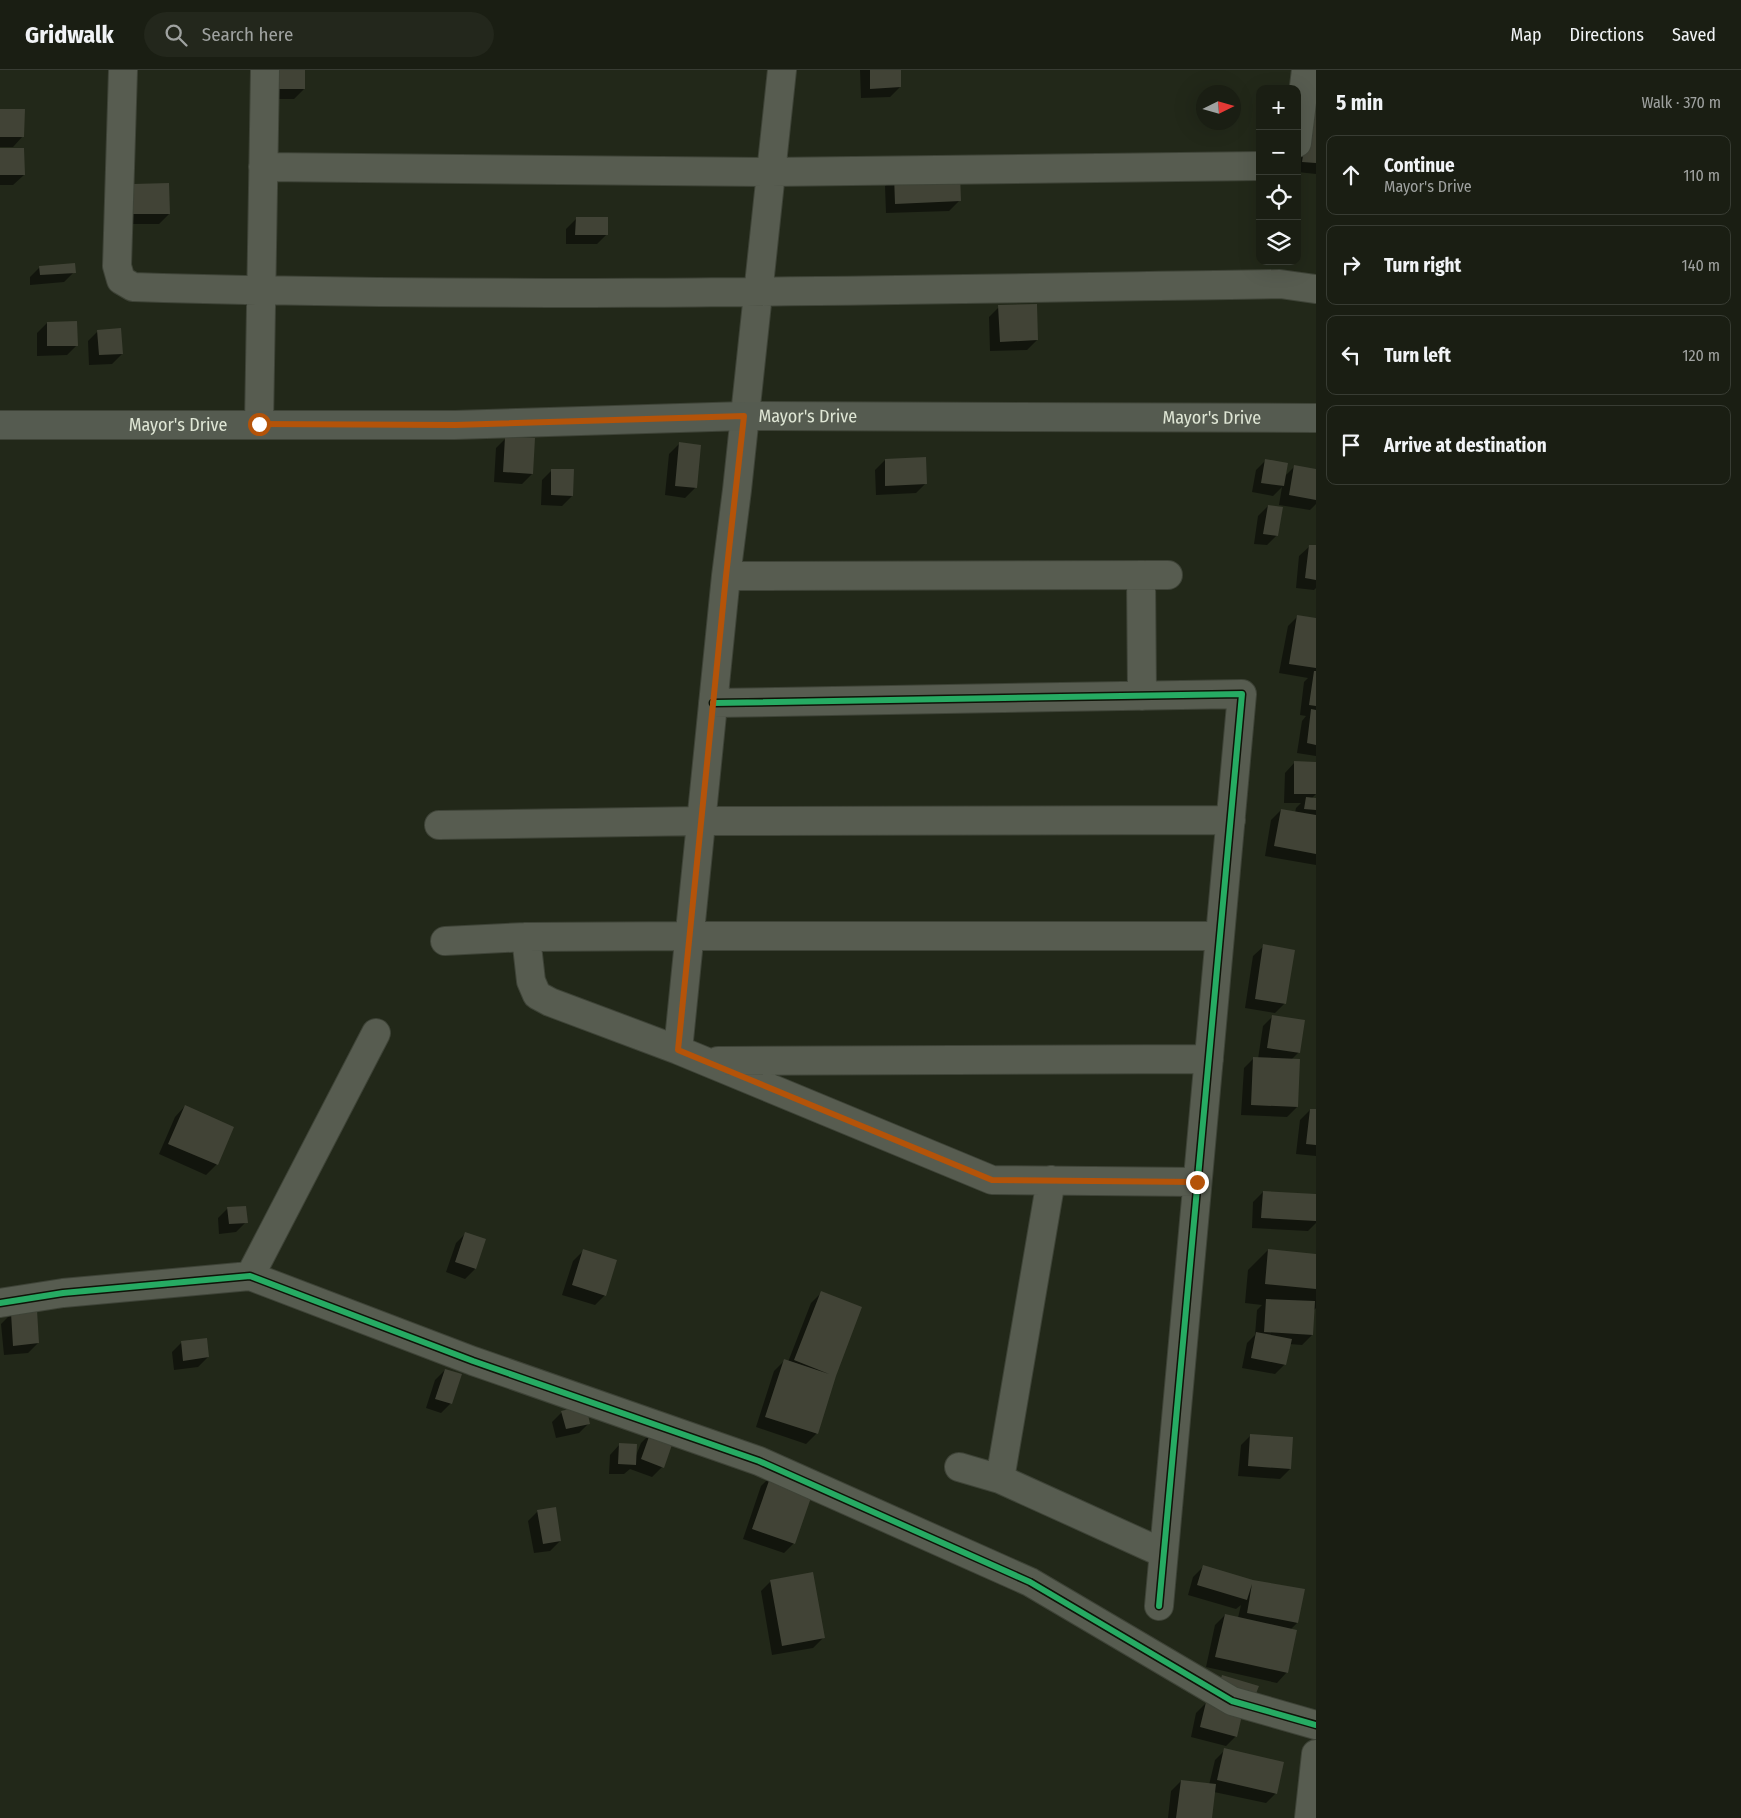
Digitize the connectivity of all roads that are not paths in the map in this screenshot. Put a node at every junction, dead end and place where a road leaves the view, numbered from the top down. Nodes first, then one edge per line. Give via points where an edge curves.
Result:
1 (123, 70) edge
2 (265, 70) edge
3 (782, 70) edge
4 (1306, 70) edge
5 (1299, 130) edge
6 (1256, 166) edge
7 (264, 167) junction
8 (771, 172) junction
9 (1281, 273) edge
10 (1315, 290) edge
11 (261, 291) junction
12 (758, 293) junction
13 (744, 416) junction
14 (1316, 418) edge
15 (259, 424) junction
16 (0, 425) edge
17 (1141, 575) junction
18 (1168, 575) dead end
19 (726, 576) junction
20 (1142, 696) junction
21 (713, 703) junction
22 (1231, 820) junction
23 (701, 822) junction
24 (439, 825) dead end
25 (690, 936) junction
26 (1220, 936) junction
27 (526, 937) junction
28 (445, 941) dead end
29 (376, 1033) dead end
30 (678, 1050) junction
31 (1209, 1059) junction
32 (705, 1061) junction
33 (1051, 1180) junction
34 (1197, 1182) junction
35 (250, 1276) junction
36 (0, 1303) edge
37 (959, 1467) dead end
38 (1000, 1479) junction
39 (1163, 1553) junction
40 (1159, 1606) dead end
41 (1316, 1725) edge
42 (1316, 1754) edge
43 (1309, 1818) edge

1 - 11 street via 117,266 121,280 133,288
2 - 7 street
3 - 8 street
4 - 5 street
6 - 8 street
7 - 8 street
7 - 11 street
8 - 12 street
9 - 10 street
9 - 12 street
11 - 12 street
11 - 15 street
12 - 13 street
13 - 14 street, Mayor's Drive
13 - 15 street, Mayor's Drive via 455,425
13 - 19 street
15 - 16 street, Mayor's Drive
17 - 18 street
17 - 19 street
17 - 20 street
19 - 21 street
20 - 21 street
20 - 22 street via 1242,694
21 - 23 street
22 - 23 street
22 - 26 street
23 - 24 street
23 - 25 street
25 - 26 street
25 - 27 street
25 - 30 street
26 - 31 street
27 - 28 street
27 - 30 street via 531,980 537,995
29 - 35 street
30 - 32 street
31 - 32 street
31 - 34 street
32 - 33 street via 992,1180
33 - 34 street
33 - 38 street
34 - 39 street
35 - 36 street via 63,1293
35 - 41 street via 473,1361 760,1461 1030,1582 1232,1701
37 - 38 street
38 - 39 street
39 - 40 street
42 - 43 street

